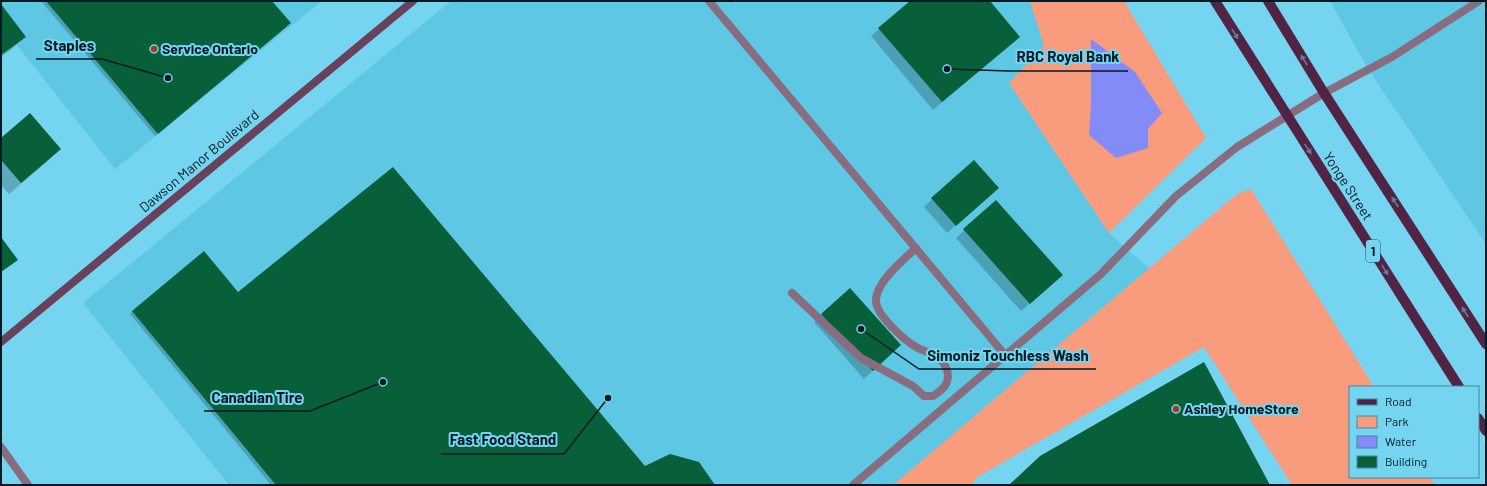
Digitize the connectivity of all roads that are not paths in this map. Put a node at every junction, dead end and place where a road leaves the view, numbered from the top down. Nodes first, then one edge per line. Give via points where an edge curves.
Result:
1 (413, 1) edge
2 (709, 1) edge
3 (1215, 1) edge
4 (1268, 1) edge
5 (1479, 1) edge
6 (1324, 93) junction
7 (1286, 116) junction
8 (916, 248) junction
9 (792, 293) dead end
10 (1, 342) edge
11 (1486, 344) edge
12 (1005, 355) junction
13 (1458, 386) edge
14 (1479, 420) edge
15 (1486, 431) edge
16 (1, 447) edge
17 (28, 485) edge
18 (853, 485) edge

1 - 10 street, Dawson Manor Boulevard
2 - 8 street
3 -> 7 main road, Yonge Street / 1
6 -> 4 main road
5 - 6 street via 1392,57
6 - 7 street
11 -> 6 main road
7 - 12 street via 1237,147 1176,196 1101,274
7 -> 13 main road, Yonge Street / 1
8 - 9 street via 881,285 876,294 876,303 889,324 902,336 917,348 939,357 945,366 948,382 933,396 924,396 913,386 861,358
8 - 12 street
12 - 18 street
14 - 15 main road
16 - 17 street

